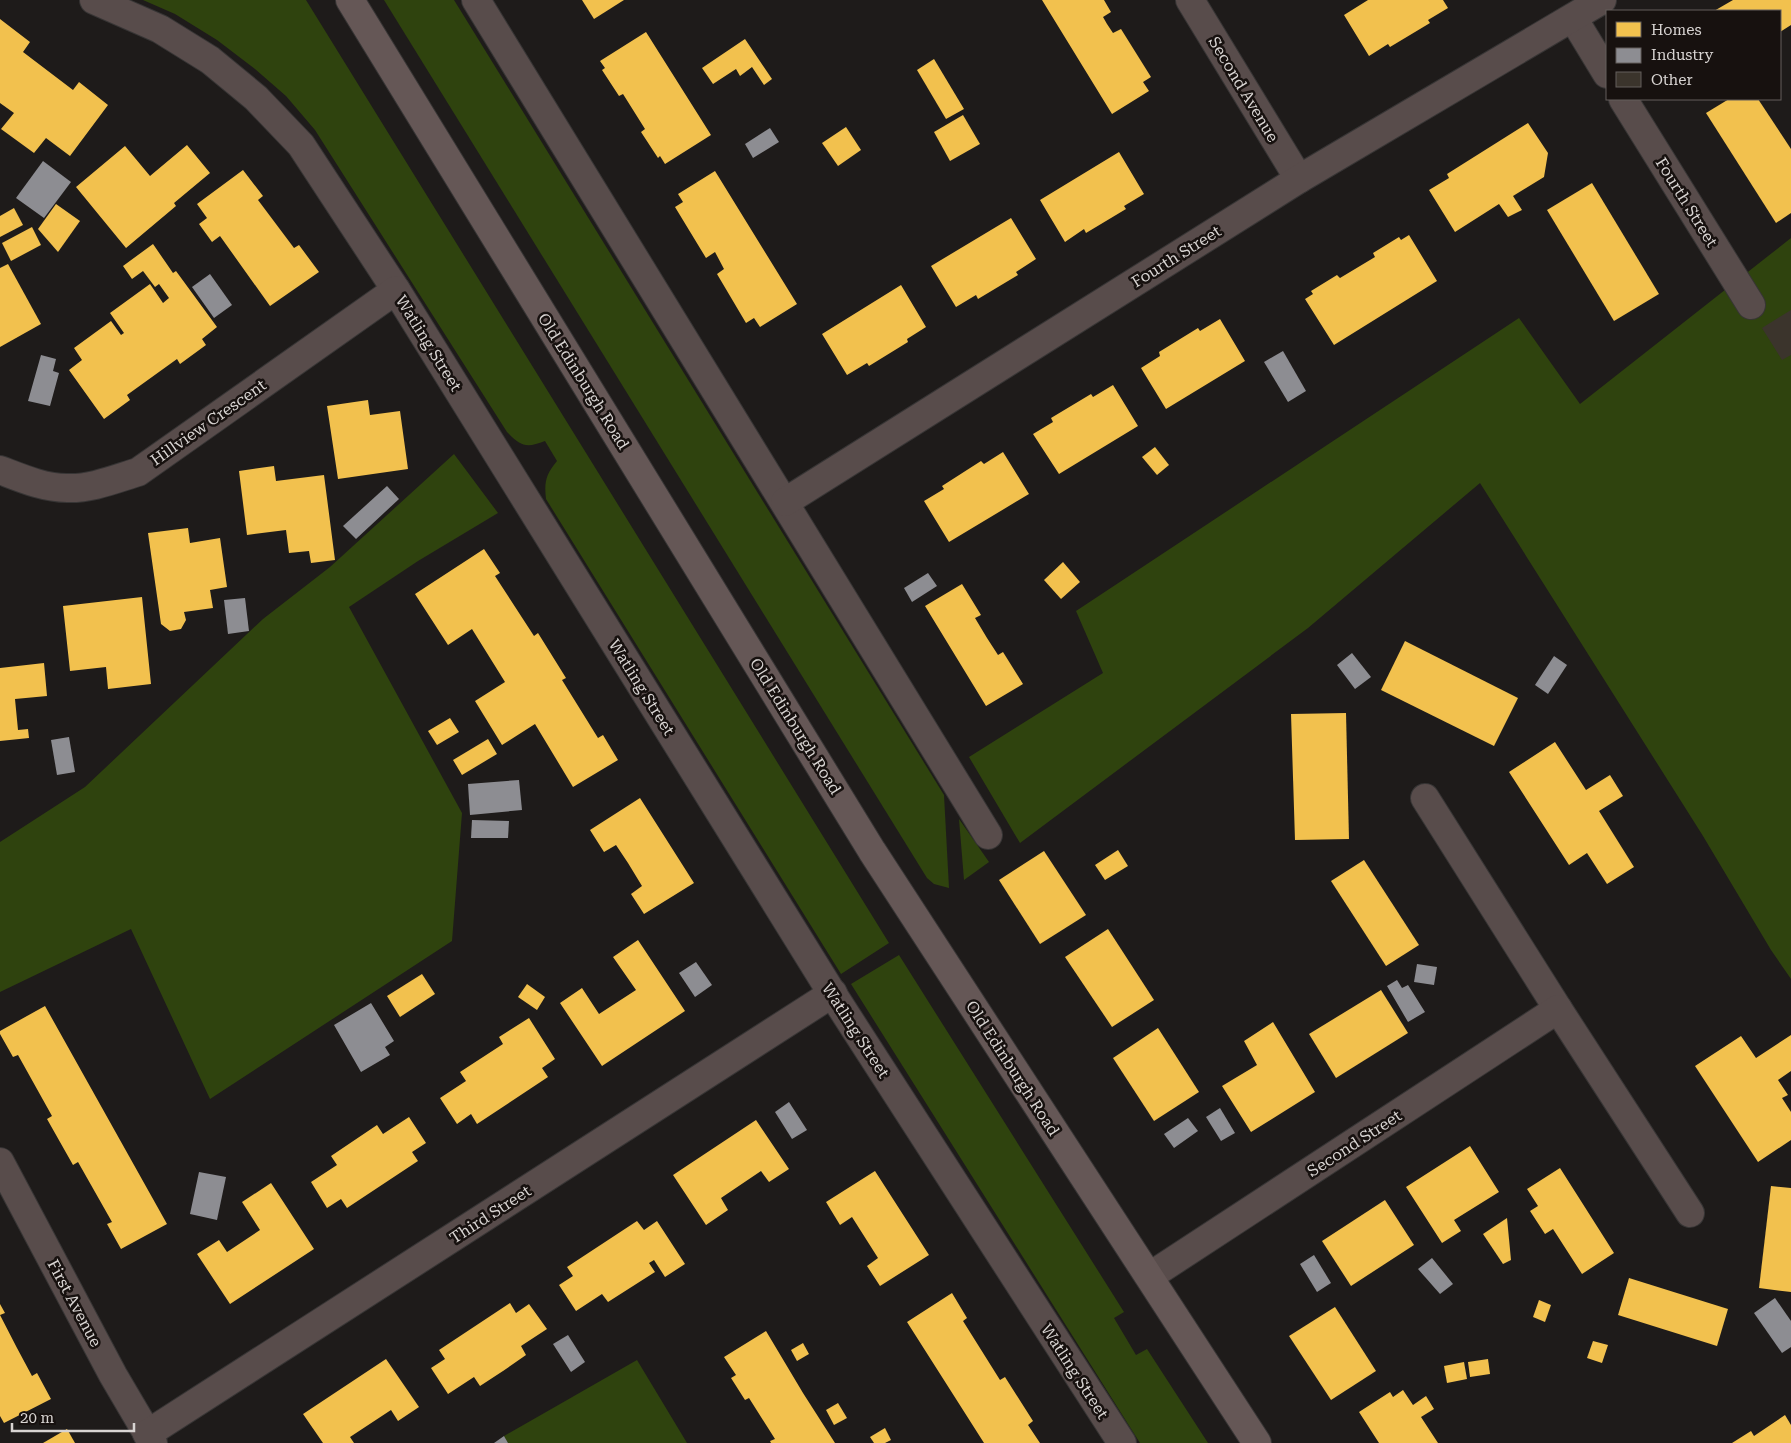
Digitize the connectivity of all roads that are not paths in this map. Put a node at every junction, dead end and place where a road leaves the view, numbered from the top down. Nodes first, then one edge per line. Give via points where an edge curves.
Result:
1 (94, 0) edge
2 (350, 0) edge
3 (476, 0) edge
4 (1190, 0) edge
5 (1602, 0) edge
6 (1573, 18) junction
7 (1606, 72) edge
8 (1624, 100) edge
9 (1299, 178) junction
10 (396, 290) junction
11 (1751, 305) dead end
12 (0, 470) edge
13 (785, 502) junction
14 (1425, 798) dead end
15 (988, 835) dead end
16 (833, 994) junction
17 (1558, 1009) junction
18 (0, 1162) edge
19 (1690, 1213) dead end
20 (1150, 1276) junction
21 (150, 1439) edge
22 (1122, 1443) edge
23 (1257, 1443) edge

1 - 10 street, Watling Street via 160,29 210,60 256,98 301,145
2 - 20 main road, Old Edinburgh Road via 878,860
3 - 13 street
4 - 9 street, Second Avenue
5 - 6 street, Fourth Street
6 - 7 street
6 - 9 street, Fourth Street
8 - 11 street, Fourth Street
9 - 13 street, Fourth Street
10 - 12 street, Hillview Crescent via 138,472 100,484 67,488 33,482
10 - 16 street, Watling Street
13 - 15 street
14 - 17 street
16 - 21 street, Third Street
16 - 22 street, Watling Street
17 - 19 street
17 - 20 street, Second Street
18 - 21 street, First Avenue
20 - 23 main road, Old Edinburgh Road

